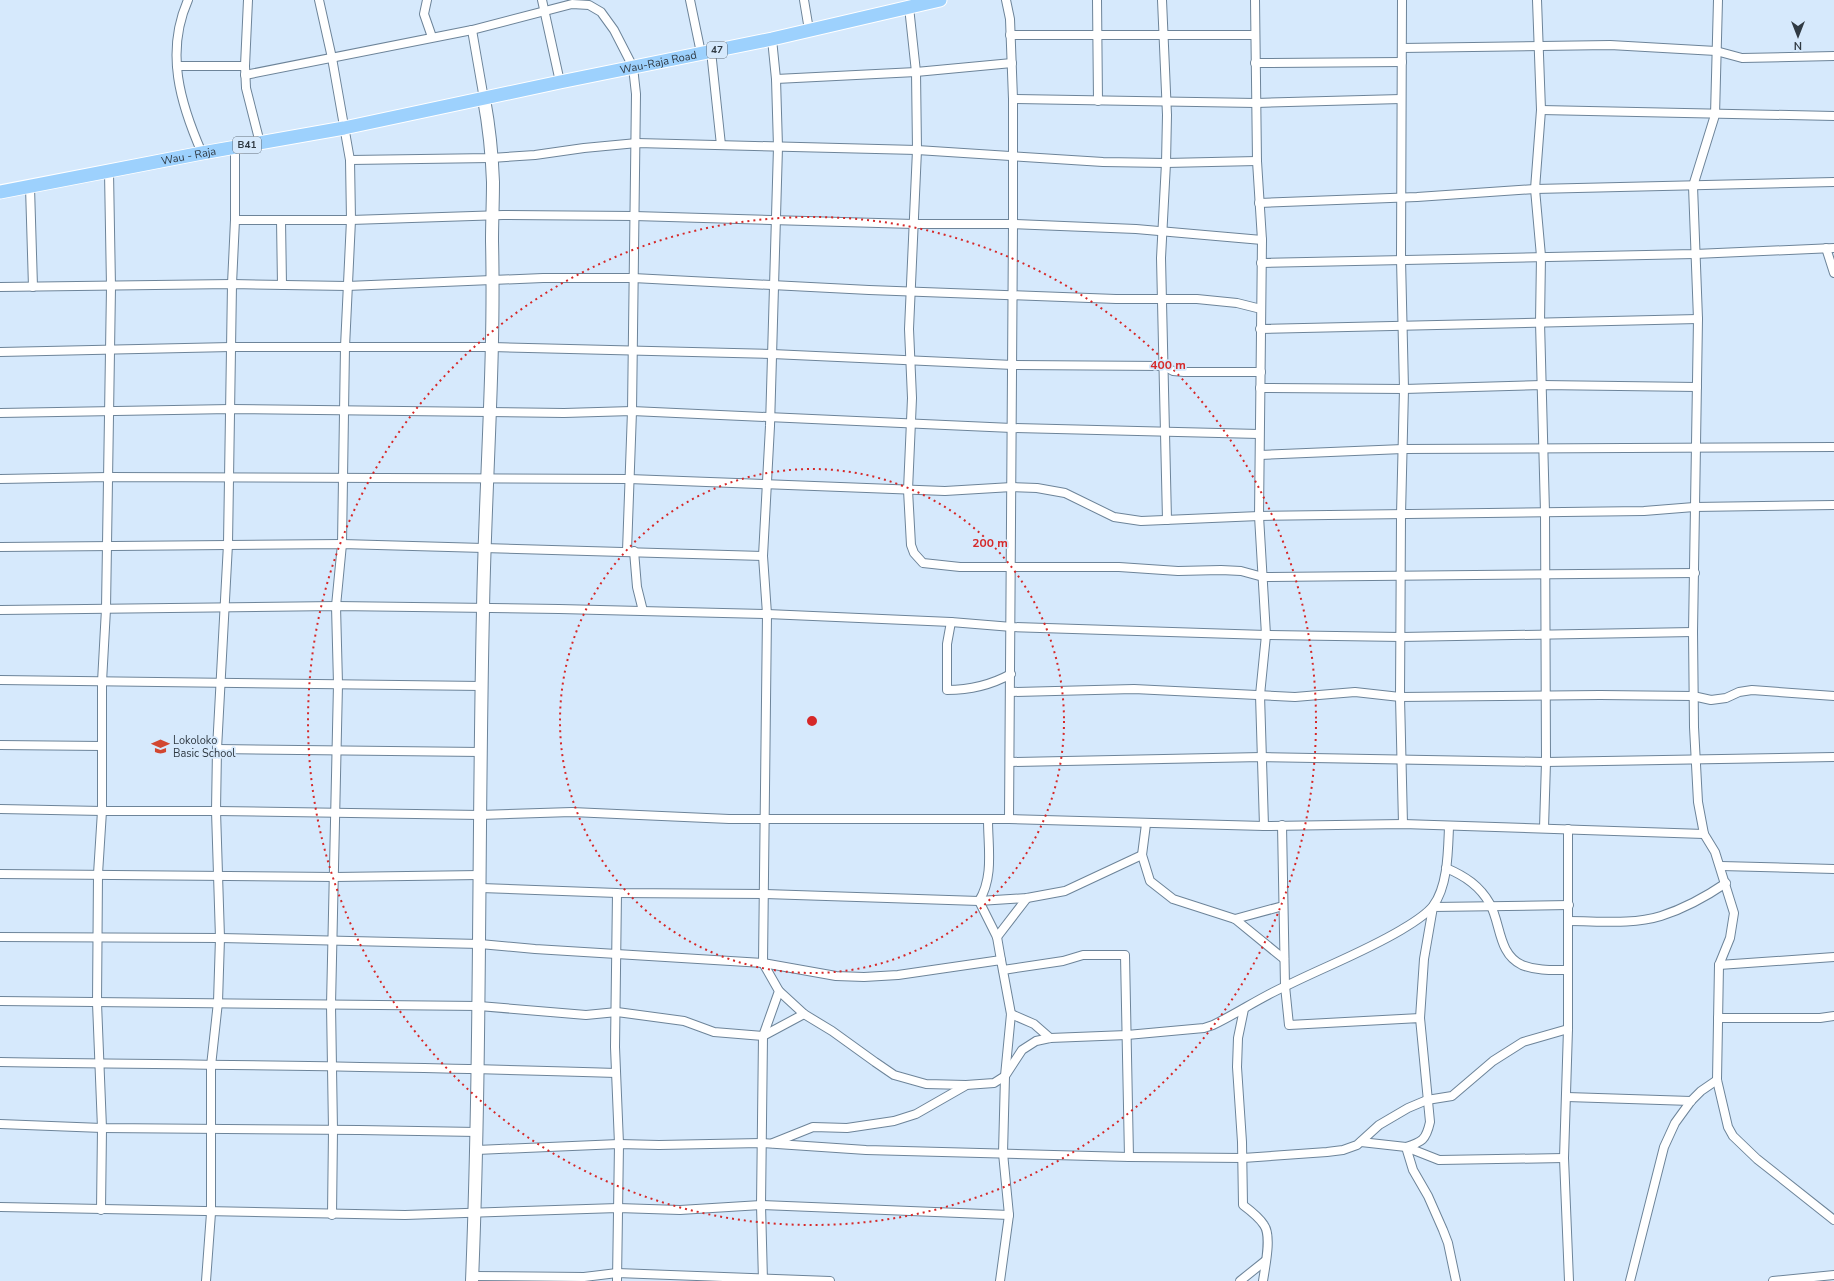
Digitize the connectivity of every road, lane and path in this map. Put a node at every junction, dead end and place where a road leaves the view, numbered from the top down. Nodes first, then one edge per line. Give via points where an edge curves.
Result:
1 (188, 0) edge
2 (248, 0) edge
3 (319, 0) edge
4 (427, 0) edge
5 (542, 0) edge
6 (690, 0) edge
7 (804, 0) edge
8 (940, 0) edge
9 (1006, 0) edge
10 (1097, 0) edge
11 (1162, 0) edge
12 (1255, 0) edge
13 (1402, 0) edge
14 (1538, 0) edge
15 (1718, 0) edge
16 (909, 7) junction
17 (545, 10) junction
18 (472, 30) junction
19 (809, 30) junction
20 (1010, 35) junction
21 (1097, 35) junction
22 (1255, 35) junction
23 (1164, 36) junction
24 (432, 37) junction
25 (772, 39) junction
26 (1538, 47) junction
27 (1402, 48) junction
28 (1716, 51) junction
29 (706, 52) junction
30 (1834, 56) edge
31 (332, 58) junction
32 (1402, 62) junction
33 (1012, 63) junction
34 (1255, 63) junction
35 (177, 66) junction
36 (245, 66) junction
37 (633, 67) junction
38 (916, 72) junction
39 (245, 75) junction
40 (776, 78) junction
41 (560, 82) junction
42 (489, 98) junction
43 (1013, 99) junction
44 (1401, 99) junction
45 (1098, 101) junction
46 (1166, 102) junction
47 (1256, 103) junction
48 (1541, 110) junction
49 (1715, 115) junction
50 (1834, 116) edge
51 (344, 128) junction
52 (260, 143) junction
53 (637, 143) junction
54 (721, 145) junction
55 (235, 148) junction
56 (778, 148) junction
57 (917, 150) junction
58 (202, 153) junction
59 (1013, 155) junction
60 (491, 158) junction
61 (350, 160) junction
62 (1257, 161) junction
63 (1166, 163) junction
64 (109, 172) junction
65 (1834, 182) edge
66 (1693, 186) junction
67 (30, 188) junction
68 (1535, 189) junction
69 (0, 192) edge
70 (1401, 198) junction
71 (1259, 203) junction
72 (492, 216) junction
73 (634, 216) junction
74 (235, 220) junction
75 (281, 220) junction
76 (351, 220) junction
77 (776, 220) junction
78 (914, 224) junction
79 (1013, 224) junction
80 (1163, 231) junction
81 (1262, 240) junction
82 (1830, 248) edge
83 (1695, 254) junction
84 (1541, 256) junction
85 (1401, 259) junction
86 (1261, 263) junction
87 (1834, 273) edge
88 (633, 278) junction
89 (493, 280) junction
90 (232, 284) junction
91 (282, 285) junction
92 (774, 285) junction
93 (347, 286) junction
94 (0, 287) edge
95 (33, 287) junction
96 (111, 287) junction
97 (910, 291) junction
98 (1013, 294) junction
99 (1161, 300) junction
100 (1261, 309) junction
101 (1698, 319) junction
102 (1540, 322) junction
103 (1403, 326) junction
104 (1260, 329) junction
105 (231, 347) junction
106 (345, 347) junction
107 (492, 347) junction
108 (110, 350) junction
109 (632, 350) junction
110 (0, 352) edge
111 (772, 354) junction
112 (911, 360) junction
113 (1013, 365) junction
114 (1164, 366) junction
115 (1261, 372) junction
116 (1542, 385) junction
117 (1697, 387) junction
118 (1260, 388) junction
119 (1404, 389) junction
120 (230, 409) junction
121 (109, 411) junction
122 (343, 411) junction
123 (632, 411) junction
124 (490, 412) junction
125 (0, 413) edge
126 (770, 417) junction
127 (911, 423) junction
128 (1012, 428) junction
129 (1165, 432) junction
130 (1260, 434) junction
131 (1834, 447) edge
132 (1543, 448) junction
133 (1695, 448) junction
134 (1403, 450) junction
135 (1260, 455) junction
136 (108, 477) junction
137 (342, 478) junction
138 (0, 479) edge
139 (228, 479) junction
140 (488, 479) junction
141 (629, 479) junction
142 (768, 485) junction
143 (1012, 487) junction
144 (908, 490) junction
145 (1834, 505) edge
146 (1694, 507) junction
147 (1545, 512) junction
148 (1401, 515) junction
149 (1259, 516) junction
150 (1167, 520) junction
151 (228, 544) junction
152 (342, 544) junction
153 (107, 545) junction
154 (0, 547) edge
155 (485, 548) junction
156 (630, 551) junction
157 (762, 556) junction
158 (1012, 567) junction
159 (1695, 572) junction
160 (1545, 574) junction
161 (1402, 575) junction
162 (1262, 577) junction
163 (336, 606) junction
164 (224, 608) junction
165 (106, 609) junction
166 (482, 609) junction
167 (0, 610) edge
168 (643, 611) junction
169 (767, 614) junction
170 (951, 622) junction
171 (1012, 627) junction
172 (1693, 632) junction
173 (1266, 635) junction
174 (1545, 635) junction
175 (1401, 637) junction
176 (1011, 674) junction
177 (0, 680) edge
178 (102, 682) junction
179 (220, 683) junction
180 (338, 684) junction
181 (482, 686) junction
182 (1012, 692) junction
183 (1260, 695) junction
184 (1694, 696) junction
185 (1834, 696) edge
186 (1400, 697) junction
187 (1544, 697) junction
188 (0, 746) edge
189 (102, 746) junction
190 (217, 749) junction
191 (337, 750) junction
192 (481, 752) junction
193 (1262, 757) junction
194 (1834, 757) edge
195 (1402, 760) junction
196 (1696, 760) junction
197 (1011, 762) junction
198 (1546, 762) junction
199 (0, 808) edge
200 (216, 811) junction
201 (102, 812) junction
202 (336, 812) junction
203 (480, 815) junction
204 (765, 819) junction
205 (1009, 819) junction
206 (988, 820) junction
207 (1146, 824) junction
208 (1403, 824) junction
209 (1282, 825) junction
210 (1264, 826) junction
211 (1449, 826) junction
212 (1544, 828) junction
213 (1568, 829) junction
214 (1704, 834) junction
215 (1142, 855) junction
216 (1721, 866) junction
217 (1446, 868) junction
218 (1834, 869) edge
219 (0, 874) edge
220 (98, 874) junction
221 (480, 875) junction
222 (218, 876) junction
223 (335, 877) junction
224 (1726, 883) junction
225 (481, 888) junction
226 (617, 893) junction
227 (765, 894) junction
228 (1027, 898) junction
229 (979, 901) junction
230 (1491, 905) junction
231 (1569, 905) junction
232 (1283, 906) junction
233 (1432, 907) junction
234 (1235, 919) junction
235 (1569, 921) junction
236 (0, 937) edge
237 (98, 937) junction
238 (997, 937) junction
239 (220, 938) junction
240 (334, 941) junction
241 (480, 944) junction
242 (616, 953) junction
243 (1834, 957) edge
244 (1284, 959) junction
245 (1001, 960) junction
246 (763, 963) junction
247 (1719, 965) junction
248 (1003, 970) junction
249 (1568, 970) junction
250 (1285, 986) junction
251 (780, 991) junction
252 (0, 1001) edge
253 (218, 1002) junction
254 (97, 1003) junction
255 (331, 1006) junction
256 (479, 1006) junction
257 (1244, 1009) junction
258 (617, 1012) junction
259 (804, 1014) junction
260 (1011, 1014) junction
261 (1834, 1016) edge
262 (1420, 1018) junction
263 (1718, 1018) junction
264 (1568, 1029) junction
265 (1127, 1035) junction
266 (763, 1036) junction
267 (1050, 1038) junction
268 (0, 1062) edge
269 (100, 1063) junction
270 (212, 1066) junction
271 (332, 1067) junction
272 (478, 1068) junction
273 (616, 1073) junction
274 (1005, 1076) junction
275 (1717, 1080) junction
276 (966, 1086) junction
277 (1567, 1097) junction
278 (1427, 1100) junction
279 (1690, 1101) junction
280 (0, 1124) edge
281 (102, 1128) junction
282 (212, 1129) junction
283 (333, 1130) junction
284 (477, 1132) junction
285 (1361, 1142) junction
286 (761, 1143) junction
287 (771, 1143) junction
288 (619, 1144) junction
289 (1406, 1147) junction
290 (477, 1150) junction
291 (1003, 1153) junction
292 (1129, 1157) junction
293 (1242, 1158) junction
294 (1564, 1158) junction
295 (761, 1205) junction
296 (0, 1208) edge
297 (618, 1208) junction
298 (101, 1210) junction
299 (211, 1213) junction
300 (474, 1213) junction
301 (332, 1215) junction
302 (1009, 1215) junction
303 (1834, 1220) edge
304 (1266, 1261) junction
305 (1834, 1275) edge
306 (617, 1277) edge
307 (473, 1279) edge
308 (763, 1280) edge
309 (206, 1281) edge
310 (830, 1281) edge
311 (1000, 1281) edge
312 (1240, 1281) edge
313 (1263, 1281) edge
314 (1456, 1281) edge
315 (1569, 1281) edge
316 (1630, 1281) edge
317 (1773, 1281) edge

1 - 35 street via 180,18 176,41
2 - 36 street
3 - 31 street
4 - 24 street via 424,14
5 - 17 street
6 - 29 street
7 - 19 street
8 - 16 main road, Wau-Raja Road / 47
9 - 20 street via 1010,11
10 - 21 street
11 - 23 street
12 - 22 street
13 - 27 street
14 - 26 street
15 - 28 street
16 - 19 main road, Wau-Raja Road / 47
16 - 38 street
17 - 18 street
17 - 37 street via 572,4 589,6 601,12 614,30
17 - 41 street
18 - 24 street
18 - 42 street
19 - 25 main road, Wau-Raja Road / 47
20 - 21 street
20 - 33 street
21 - 23 street
21 - 45 street
22 - 23 street
22 - 34 street
23 - 46 street
24 - 31 street
25 - 29 main road, Wau-Raja Road / 47
25 - 40 street
26 - 27 street
26 - 28 street via 1610,45
26 - 48 street
27 - 32 street
28 - 30 street via 1742,58
28 - 49 street
29 - 37 main road, Wau-Raja Road / 47
29 - 54 street
31 - 39 street
31 - 51 street
32 - 34 street
32 - 44 street
33 - 38 street
33 - 43 street
34 - 47 street
35 - 36 street
35 - 58 street via 179,90 190,126
36 - 39 street
37 - 41 main road, Wau-Raja Road / 47
37 - 53 street
38 - 40 street
38 - 57 street
39 - 52 street via 250,111
40 - 56 street
41 - 42 main road, Wau-Raja Road / 47
42 - 51 main road, Wau - Raja / B41
42 - 60 street
43 - 45 street
43 - 59 street
44 - 47 street
44 - 70 street
45 - 46 street
46 - 47 street
46 - 63 street
47 - 62 street
48 - 49 street
48 - 68 street
49 - 50 street
49 - 66 street
51 - 52 main road, Wau - Raja / B41
51 - 61 street
52 - 55 main road, Wau - Raja / B41
53 - 54 street
53 - 60 street
53 - 73 street
54 - 56 street
55 - 58 main road, Wau - Raja / B41
55 - 74 street
56 - 57 street via 818,146
56 - 77 street
57 - 59 street
57 - 78 street
58 - 64 main road, Wau - Raja / B41
59 - 63 street via 1087,161
59 - 79 street
60 - 61 street
60 - 72 street
61 - 76 street
62 - 63 street
62 - 71 street
63 - 80 street
64 - 67 main road, Wau - Raja / B41
64 - 96 street
65 - 66 street
66 - 68 street
66 - 83 street
67 - 69 main road, Wau - Raja / B41
67 - 95 street
68 - 70 street
68 - 84 street
70 - 71 street
70 - 85 street
71 - 81 street
72 - 73 street
72 - 76 street
72 - 89 street
73 - 77 street
73 - 88 street
74 - 75 street
74 - 90 street
75 - 76 street
75 - 91 street
76 - 93 street
77 - 78 street
77 - 92 street
78 - 79 street
78 - 97 street
79 - 80 street
79 - 98 street
80 - 81 street
80 - 99 street
81 - 86 street
82 - 83 street
82 - 87 street
83 - 84 street
83 - 101 street
84 - 85 street
84 - 102 street
85 - 86 street
85 - 103 street
86 - 100 street
88 - 89 street
88 - 92 street
88 - 109 street
89 - 93 street
89 - 107 street
90 - 91 street
90 - 96 street
90 - 105 street
91 - 93 street
92 - 97 street
92 - 111 street
93 - 106 street
94 - 95 street
95 - 96 street
96 - 108 street
97 - 98 street
97 - 112 street
98 - 99 street
98 - 113 street
99 - 100 street via 1226,301
99 - 114 street
100 - 104 street
101 - 102 street
101 - 117 street
102 - 103 street
102 - 116 street
103 - 104 street
103 - 119 street
104 - 115 street
105 - 106 street
105 - 108 street
105 - 120 street
106 - 107 street
106 - 122 street
107 - 109 street
107 - 124 street
108 - 110 street
108 - 121 street
109 - 111 street
109 - 123 street
111 - 112 street
111 - 126 street
112 - 113 street
112 - 127 street
113 - 114 street
113 - 128 street
114 - 115 street via 1173,371 1184,372
114 - 129 street
115 - 118 street
116 - 117 street
116 - 119 street
116 - 132 street
117 - 133 street
118 - 119 street
118 - 130 street
119 - 134 street
120 - 121 street
120 - 122 street
120 - 139 street
121 - 125 street
121 - 136 street
122 - 124 street
122 - 137 street
123 - 124 street
123 - 126 street
123 - 141 street
124 - 140 street
126 - 127 street
126 - 142 street
127 - 128 street
127 - 144 street
128 - 129 street
128 - 143 street
129 - 130 street
129 - 150 street
130 - 135 street
131 - 133 street
132 - 133 street
132 - 134 street
132 - 147 street
133 - 146 street
134 - 135 street
134 - 148 street
135 - 149 street
136 - 138 street
136 - 139 street
136 - 153 street
137 - 139 street
137 - 140 street
137 - 152 street
139 - 151 street
140 - 141 street
140 - 155 street
141 - 142 street
141 - 156 street
142 - 144 street
142 - 157 street
143 - 144 street via 945,491
143 - 150 street via 1038,488 1065,494 1114,517 1141,521
143 - 158 street
144 - 158 street via 911,545 923,563 960,567
145 - 146 street
146 - 147 street via 1644,511
146 - 159 street
147 - 148 street
147 - 160 street
148 - 149 street
148 - 161 street
149 - 150 street
149 - 162 street
151 - 152 street
151 - 153 street
151 - 164 street
152 - 155 street
152 - 163 street
153 - 154 street
153 - 165 street
155 - 156 street
155 - 166 street
156 - 157 street
156 - 168 street
157 - 169 street
158 - 162 street via 1241,571
158 - 171 street
159 - 160 street
159 - 172 street
160 - 161 street
160 - 174 street
161 - 162 street
161 - 175 street
162 - 173 street
163 - 164 street
163 - 166 street
163 - 180 street
164 - 165 street
164 - 179 street
165 - 167 street
165 - 178 street
166 - 168 street
166 - 181 street
168 - 169 street
169 - 170 street
169 - 204 street
170 - 171 street
170 - 176 street via 947,644 947,690 982,687 996,683
171 - 173 street
171 - 176 street
172 - 174 street
172 - 184 street
173 - 175 street
173 - 183 street
174 - 175 street
174 - 187 street
175 - 186 street
176 - 182 street
177 - 178 street
178 - 179 street
178 - 189 street
179 - 180 street
179 - 190 street
180 - 181 street
180 - 191 street
181 - 192 street
182 - 183 street via 1134,689
182 - 197 street
183 - 186 street via 1296,697 1355,692
183 - 193 street
184 - 185 street via 1711,700 1752,690
184 - 187 street
184 - 196 street
186 - 187 street
186 - 195 street
187 - 198 street
188 - 189 street
189 - 201 street
190 - 191 street
190 - 200 street
191 - 192 street
191 - 202 street
192 - 203 street
193 - 195 street
193 - 197 street
193 - 210 street
194 - 196 street
195 - 198 street
195 - 208 street
196 - 198 street
196 - 214 street via 1698,802
197 - 205 street
198 - 212 street
199 - 201 street
200 - 201 street
200 - 202 street
200 - 222 street
201 - 220 street
202 - 203 street
202 - 223 street
203 - 204 street via 572,812
203 - 221 street
204 - 206 street
204 - 227 street
205 - 206 street
205 - 207 street
206 - 229 street via 987,882 985,892
207 - 210 street
207 - 215 street
208 - 209 street
208 - 211 street
209 - 210 street
209 - 232 street
211 - 212 street
211 - 217 street
212 - 213 street
213 - 214 street
213 - 231 street
214 - 216 street
215 - 228 street via 1065,892
215 - 234 street via 1150,881 1173,899
216 - 218 street
216 - 224 street
217 - 230 street via 1467,878
217 - 233 street
219 - 220 street
220 - 222 street
220 - 237 street
221 - 223 street
221 - 225 street
222 - 223 street
222 - 239 street
223 - 240 street
224 - 235 street via 1661,916 1636,920
224 - 247 street via 1734,912 1730,938
225 - 226 street
225 - 241 street
226 - 227 street
226 - 242 street
227 - 229 street
227 - 246 street
228 - 229 street
228 - 238 street
229 - 238 street
230 - 231 street
230 - 233 street
230 - 249 street via 1498,932 1513,960 1537,970
231 - 235 street
232 - 234 street
232 - 244 street
233 - 250 street via 1414,922 1387,938 1333,966
233 - 262 street via 1424,959
234 - 244 street
235 - 249 street
236 - 237 street
237 - 239 street
237 - 254 street
238 - 245 street
239 - 240 street
239 - 253 street
240 - 241 street
240 - 255 street
241 - 242 street
241 - 256 street
242 - 246 street
242 - 258 street
243 - 247 street
244 - 250 street
245 - 246 street via 898,975 864,977 836,976
245 - 248 street
246 - 251 street
247 - 263 street
248 - 260 street
248 - 265 street via 1084,956 1125,955
249 - 264 street
250 - 257 street
250 - 262 street via 1289,1025
251 - 259 street
251 - 266 street
252 - 254 street
253 - 254 street
253 - 255 street
253 - 270 street
254 - 269 street
255 - 256 street
255 - 271 street
256 - 258 street via 586,1015
256 - 272 street
257 - 265 street via 1204,1028
257 - 293 street via 1238,1038 1237,1067
258 - 266 street via 684,1020 714,1032
258 - 273 street
259 - 266 street
259 - 276 street via 894,1075 926,1084
260 - 267 street via 1034,1024
260 - 274 street
261 - 263 street
262 - 278 street
263 - 275 street
264 - 277 street
264 - 278 street via 1523,1042 1509,1050 1452,1096
265 - 267 street
265 - 292 street
266 - 286 street
267 - 274 street via 1036,1041 1022,1050
268 - 269 street
269 - 270 street
269 - 281 street
270 - 271 street
270 - 282 street
271 - 272 street
271 - 283 street
272 - 273 street
272 - 284 street
273 - 288 street
274 - 276 street via 994,1082
274 - 291 street
275 - 279 street
275 - 303 street via 1728,1127 1733,1136 1757,1159
276 - 287 street via 916,1114 894,1121 847,1128 813,1127
277 - 279 street
277 - 294 street
278 - 285 street via 1408,1108 1379,1126
278 - 289 street via 1430,1122 1427,1134 1421,1142
279 - 316 street via 1675,1122 1664,1147
280 - 281 street
281 - 282 street
281 - 298 street
282 - 283 street
282 - 299 street
283 - 284 street
283 - 301 street
284 - 290 street
285 - 289 street
285 - 293 street via 1343,1150
286 - 287 street
286 - 288 street
286 - 295 street
287 - 291 street via 872,1150
288 - 290 street
288 - 297 street
289 - 294 street via 1439,1160
289 - 314 street via 1413,1170 1443,1230
290 - 300 street
291 - 292 street
291 - 302 street
292 - 293 street
293 - 304 street via 1243,1205 1266,1226
294 - 315 street
295 - 297 street via 680,1210
295 - 302 street
295 - 308 street
296 - 298 street
297 - 300 street
297 - 306 street
298 - 299 street
299 - 301 street
299 - 309 street
300 - 301 street via 405,1216
300 - 307 street
302 - 311 street
304 - 312 street
304 - 313 street
305 - 317 street
306 - 307 street
306 - 308 street
308 - 310 street

